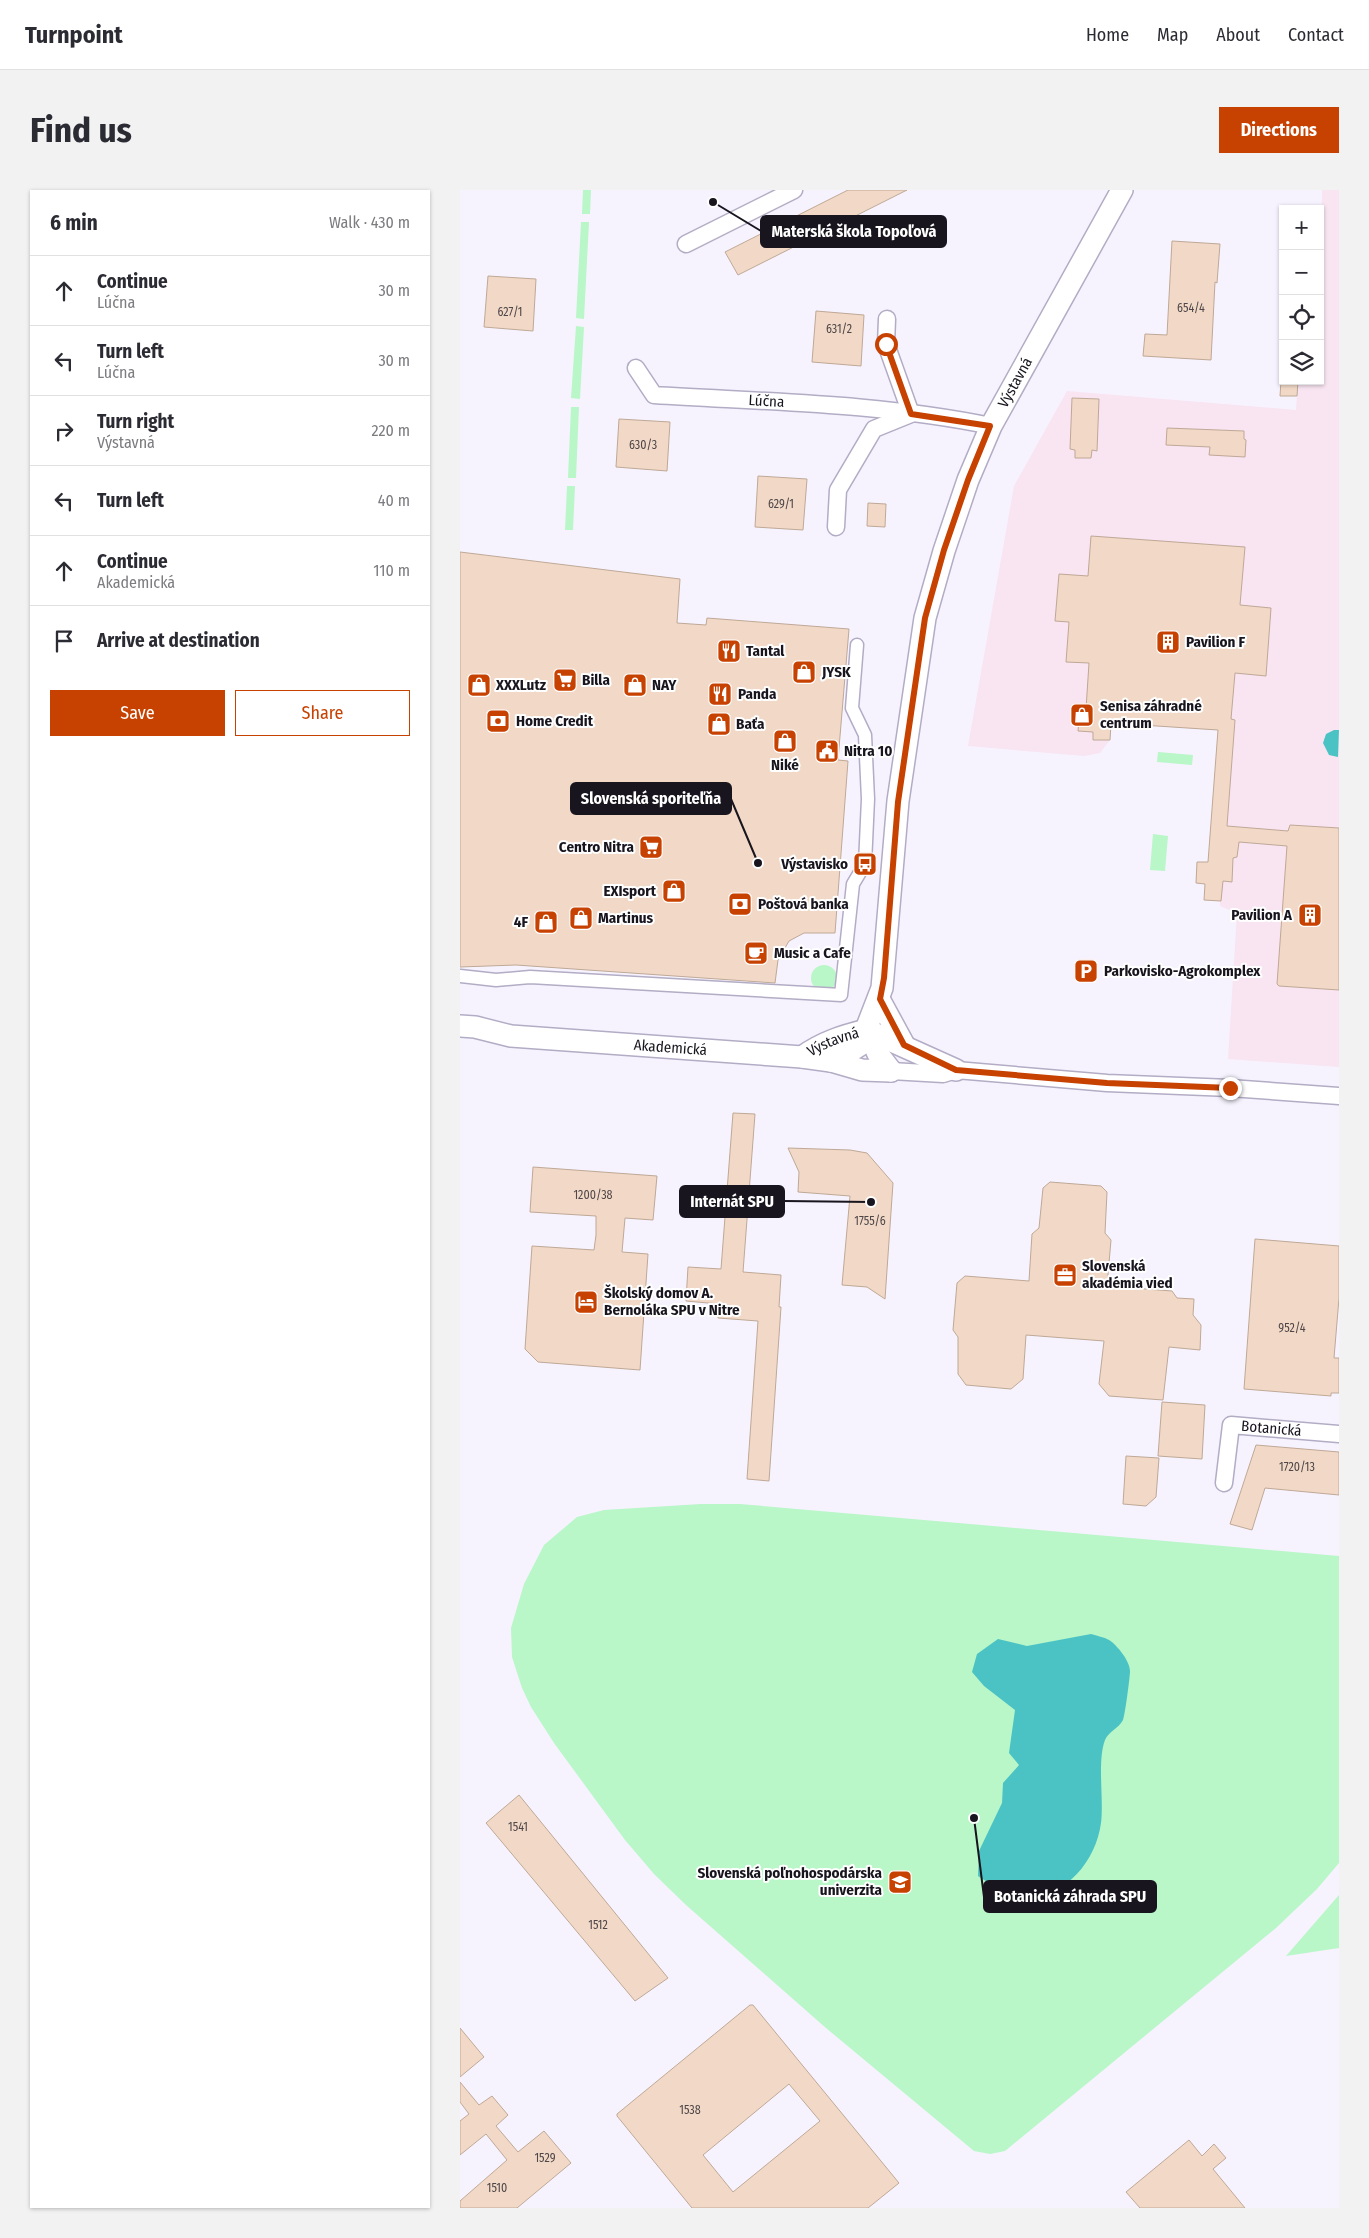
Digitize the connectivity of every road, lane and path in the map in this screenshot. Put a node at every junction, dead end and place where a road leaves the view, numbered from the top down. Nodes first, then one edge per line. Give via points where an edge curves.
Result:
1 (794, 190) edge
2 (1122, 190) edge
3 (686, 244) dead end
4 (887, 319) dead end
5 (636, 368) dead end
6 (911, 414) junction
7 (990, 426) junction
8 (836, 527) dead end
9 (857, 645) dead end
10 (460, 976) edge
11 (880, 999) junction
12 (460, 1026) edge
13 (867, 1030) junction
14 (511, 1036) junction
15 (460, 1040) edge
16 (904, 1045) junction
17 (802, 1057) junction
18 (831, 1061) junction
19 (956, 1070) junction
20 (891, 1071) junction
21 (1339, 1096) edge
22 (1339, 1434) edge
23 (1224, 1483) dead end

1 - 3 street
2 - 7 street, Výstavná
4 - 6 street via 886,344
5 - 6 street, Lúčna via 654,395 798,403
6 - 7 street, Lúčna
6 - 8 street via 874,429 838,490
7 - 11 street, Výstavná via 944,550 925,618 898,802
9 - 10 street via 852,708 865,735 868,808 865,864 853,884 841,995
11 - 13 street, Výstavná
11 - 16 street
12 - 14 street, Akademická
13 - 16 street
13 - 17 street, Výstavná via 834,1038
13 - 18 street, Výstavná via 860,1045
13 - 20 street via 878,1054
14 - 15 street, Akademická via 482,1041
14 - 17 street, Akademická
16 - 19 street
17 - 18 street, Akademická
18 - 20 street, Akademická via 862,1070
19 - 20 street via 943,1074
19 - 21 street via 1107,1083
22 - 23 street, Botanická via 1231,1425

